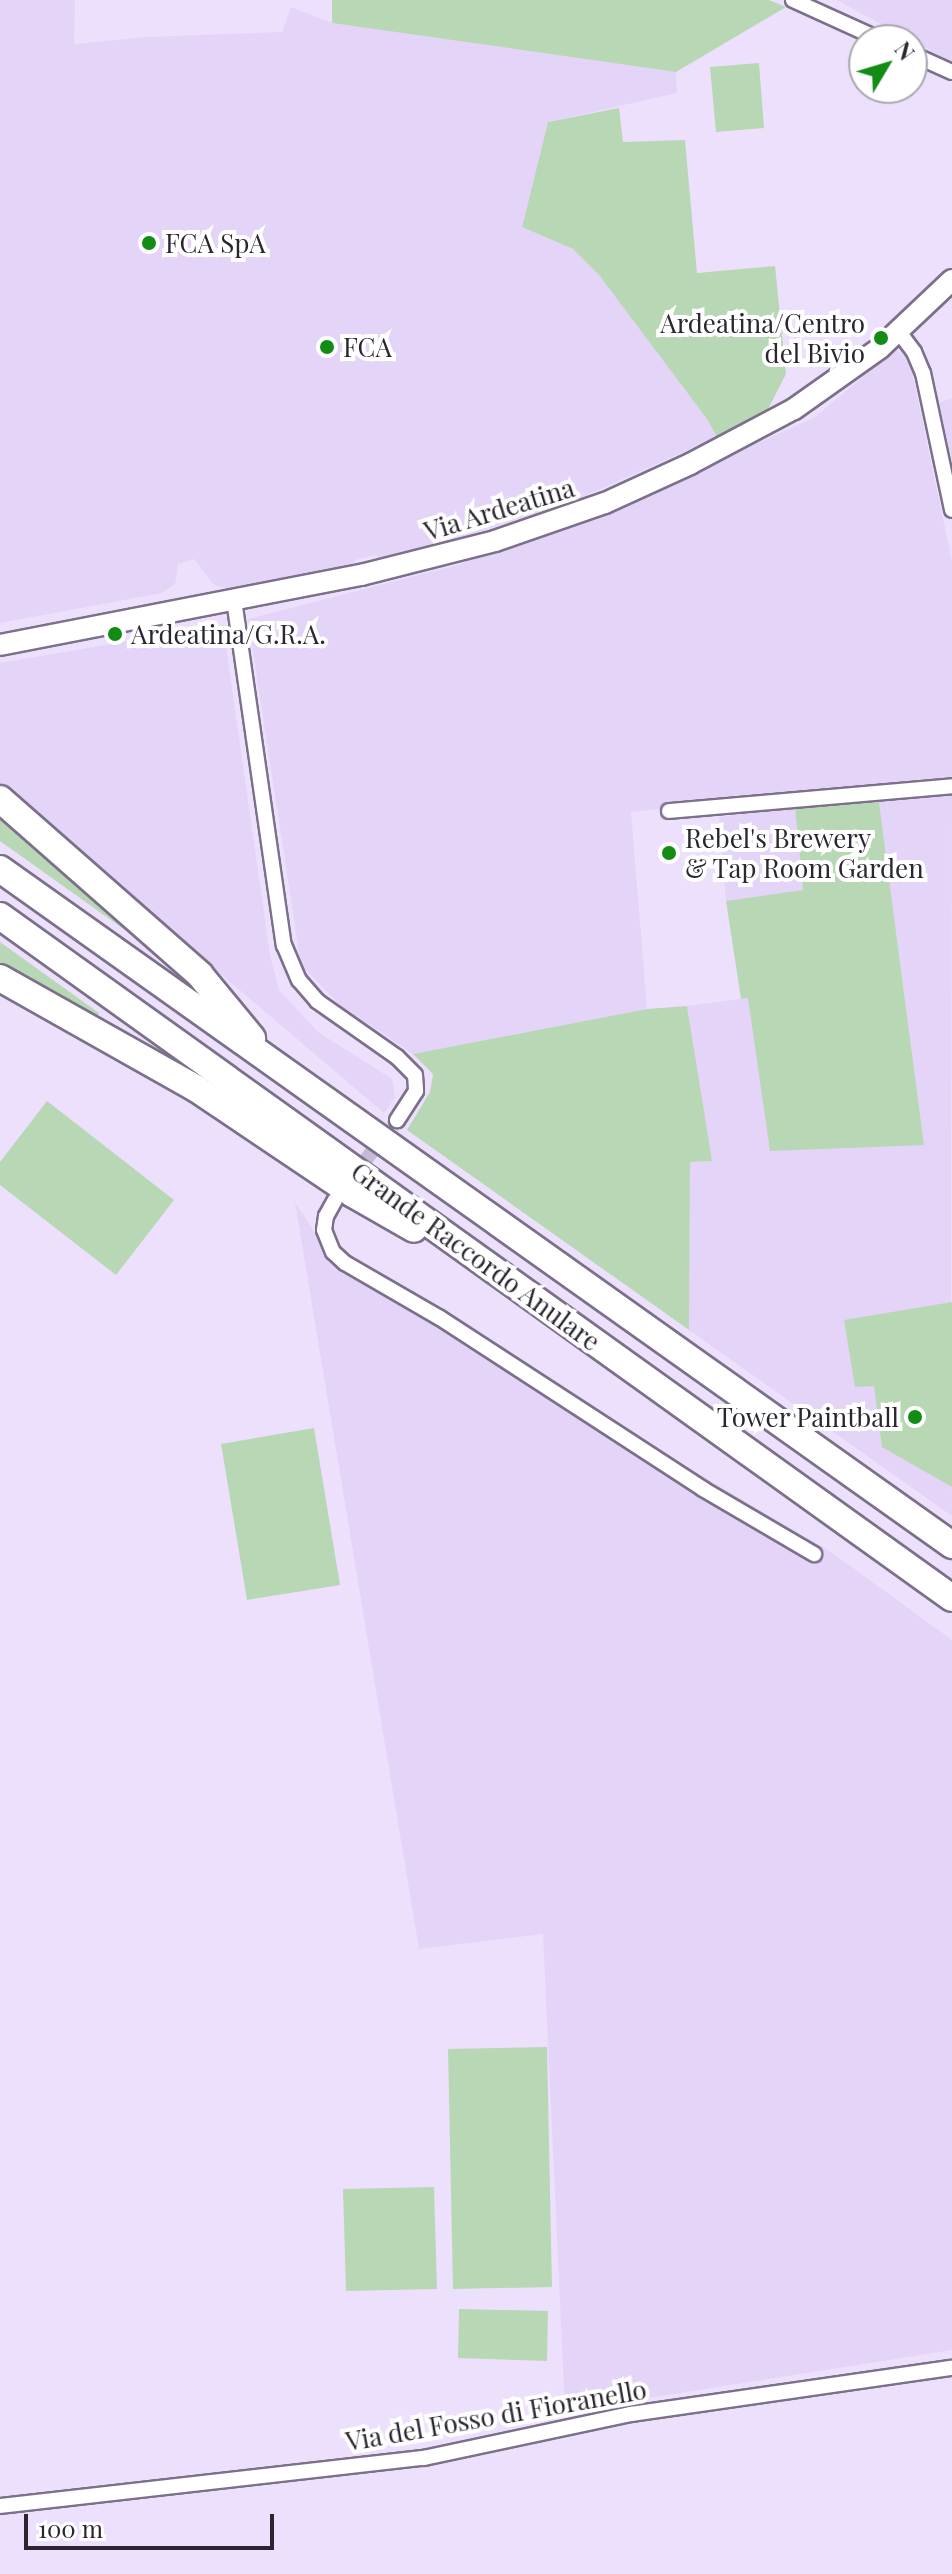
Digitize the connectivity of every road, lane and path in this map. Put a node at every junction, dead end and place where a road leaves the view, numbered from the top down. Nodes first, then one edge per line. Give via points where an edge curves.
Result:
1 (793, 0) edge
2 (848, 25) edge
3 (928, 61) edge
4 (952, 72) edge
5 (952, 266) edge
6 (947, 285) edge
7 (899, 332) junction
8 (952, 510) edge
9 (234, 600) junction
10 (0, 645) edge
11 (952, 786) edge
12 (0, 799) edge
13 (669, 811) dead end
14 (0, 869) edge
15 (0, 916) edge
16 (0, 978) edge
17 (268, 1060) junction
18 (397, 1120) tunnel mouth
19 (335, 1200) dead end
20 (480, 1259) junction
21 (952, 1545) edge
22 (814, 1554) dead end
23 (952, 1598) edge
24 (952, 2368) edge
25 (0, 2506) edge

1 - 2 street
3 - 4 street
5 - 6 street
6 - 7 main road, Via Ardeatina
7 - 8 street via 923,373
7 - 9 main road, Via Ardeatina via 784,415 605,503 480,545
9 - 10 main road, Via Ardeatina
9 - 18 street via 284,945 299,980 317,1001 415,1075 416,1091
11 - 13 street
12 - 17 highway via 200,975
14 - 17 highway, Grande Raccordo Anulare
15 - 20 highway, Grande Raccordo Anulare
16 - 20 highway via 197,1089 380,1210
17 - 21 highway, Grande Raccordo Anulare
19 - 22 street via 324,1230 333,1252 345,1263
20 - 23 highway, Grande Raccordo Anulare
24 - 25 street, Via del Fosso di Fioranello via 631,2414 424,2458

